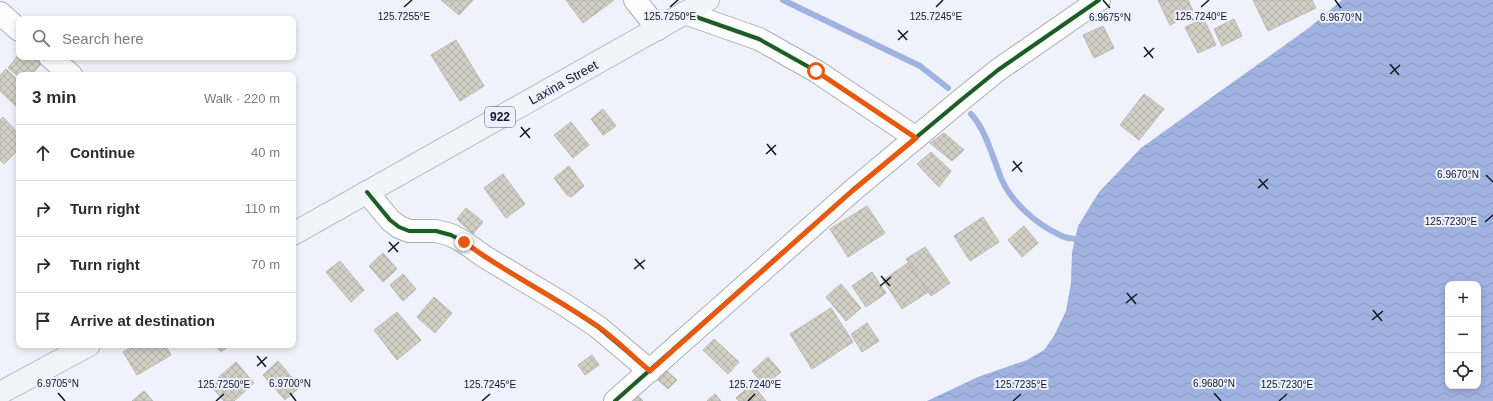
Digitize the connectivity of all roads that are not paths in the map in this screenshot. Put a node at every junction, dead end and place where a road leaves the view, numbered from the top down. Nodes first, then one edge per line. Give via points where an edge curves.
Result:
1 (635, 0) edge
2 (708, 0) edge
3 (1100, 0) edge
4 (0, 13) edge
5 (685, 13) junction
6 (16, 27) edge
7 (658, 29) junction
8 (54, 60) edge
9 (68, 72) edge
10 (916, 138) junction
11 (367, 192) junction
12 (296, 232) edge
13 (83, 348) edge
14 (650, 371) junction
15 (0, 393) edge
16 (615, 401) edge

1 - 7 street
2 - 5 main road, Laxina Street / 922
3 - 10 street via 998,70
4 - 6 street
5 - 7 main road, Laxina Street / 922
5 - 10 street via 759,39 816,71
7 - 11 main road, Laxina Street / 922
8 - 9 street
10 - 14 street via 852,191
11 - 12 main road, Laxina Street / 922
11 - 14 street via 399,227 409,231 436,231 464,242 598,327
13 - 15 main road
14 - 16 street

